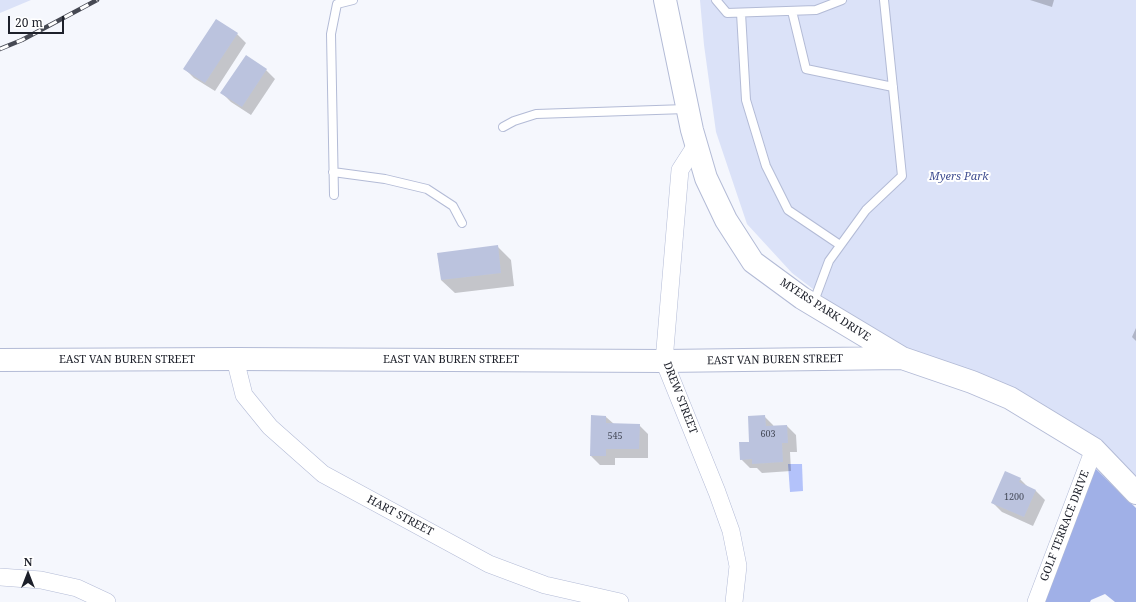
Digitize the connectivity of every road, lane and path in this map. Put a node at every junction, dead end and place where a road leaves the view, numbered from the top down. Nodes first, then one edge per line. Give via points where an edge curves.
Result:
1 (353, 0) edge
2 (666, 0) edge
3 (716, 0) edge
4 (842, 0) edge
5 (884, 0) edge
6 (792, 11) junction
7 (741, 13) junction
8 (893, 87) junction
9 (688, 108) junction
10 (503, 127) dead end
11 (696, 145) junction
12 (333, 172) junction
13 (334, 195) dead end
14 (462, 223) dead end
15 (840, 245) junction
16 (813, 305) junction
17 (902, 358) junction
18 (235, 359) junction
19 (0, 360) edge
20 (664, 361) junction
21 (1094, 449) junction
22 (1136, 493) edge
23 (0, 577) edge
24 (614, 601) edge
25 (107, 602) edge
26 (734, 602) edge
27 (1036, 602) edge

1 - 12 lane via 337,4 331,34
2 - 9 street, MYERS PARK DRIVE
3 - 7 lane via 727,13
4 - 6 lane via 816,10
5 - 8 lane
6 - 7 lane
6 - 8 lane via 806,69
7 - 15 lane via 746,100 766,166 788,210
8 - 15 lane via 902,176 866,210
9 - 10 lane via 536,114
9 - 11 street, MYERS PARK DRIVE
11 - 16 street, MYERS PARK DRIVE via 706,178 719,206 753,262
11 - 20 street, DREW STREET via 680,170
12 - 13 lane
12 - 14 lane via 385,179 427,189 453,206
15 - 16 lane via 828,261
16 - 17 street, MYERS PARK DRIVE
17 - 20 street, EAST VAN BUREN STREET
17 - 21 street, MYERS PARK DRIVE via 1010,398
18 - 19 street, EAST VAN BUREN STREET
18 - 20 street, EAST VAN BUREN STREET
18 - 24 street, HART STREET via 244,395 270,427 323,474 489,564 545,585
20 - 26 street, DREW STREET via 731,530 738,566
21 - 22 street, MYERS PARK DRIVE
21 - 27 street, GOLF TERRACE DRIVE
23 - 25 street via 41,580 77,588

